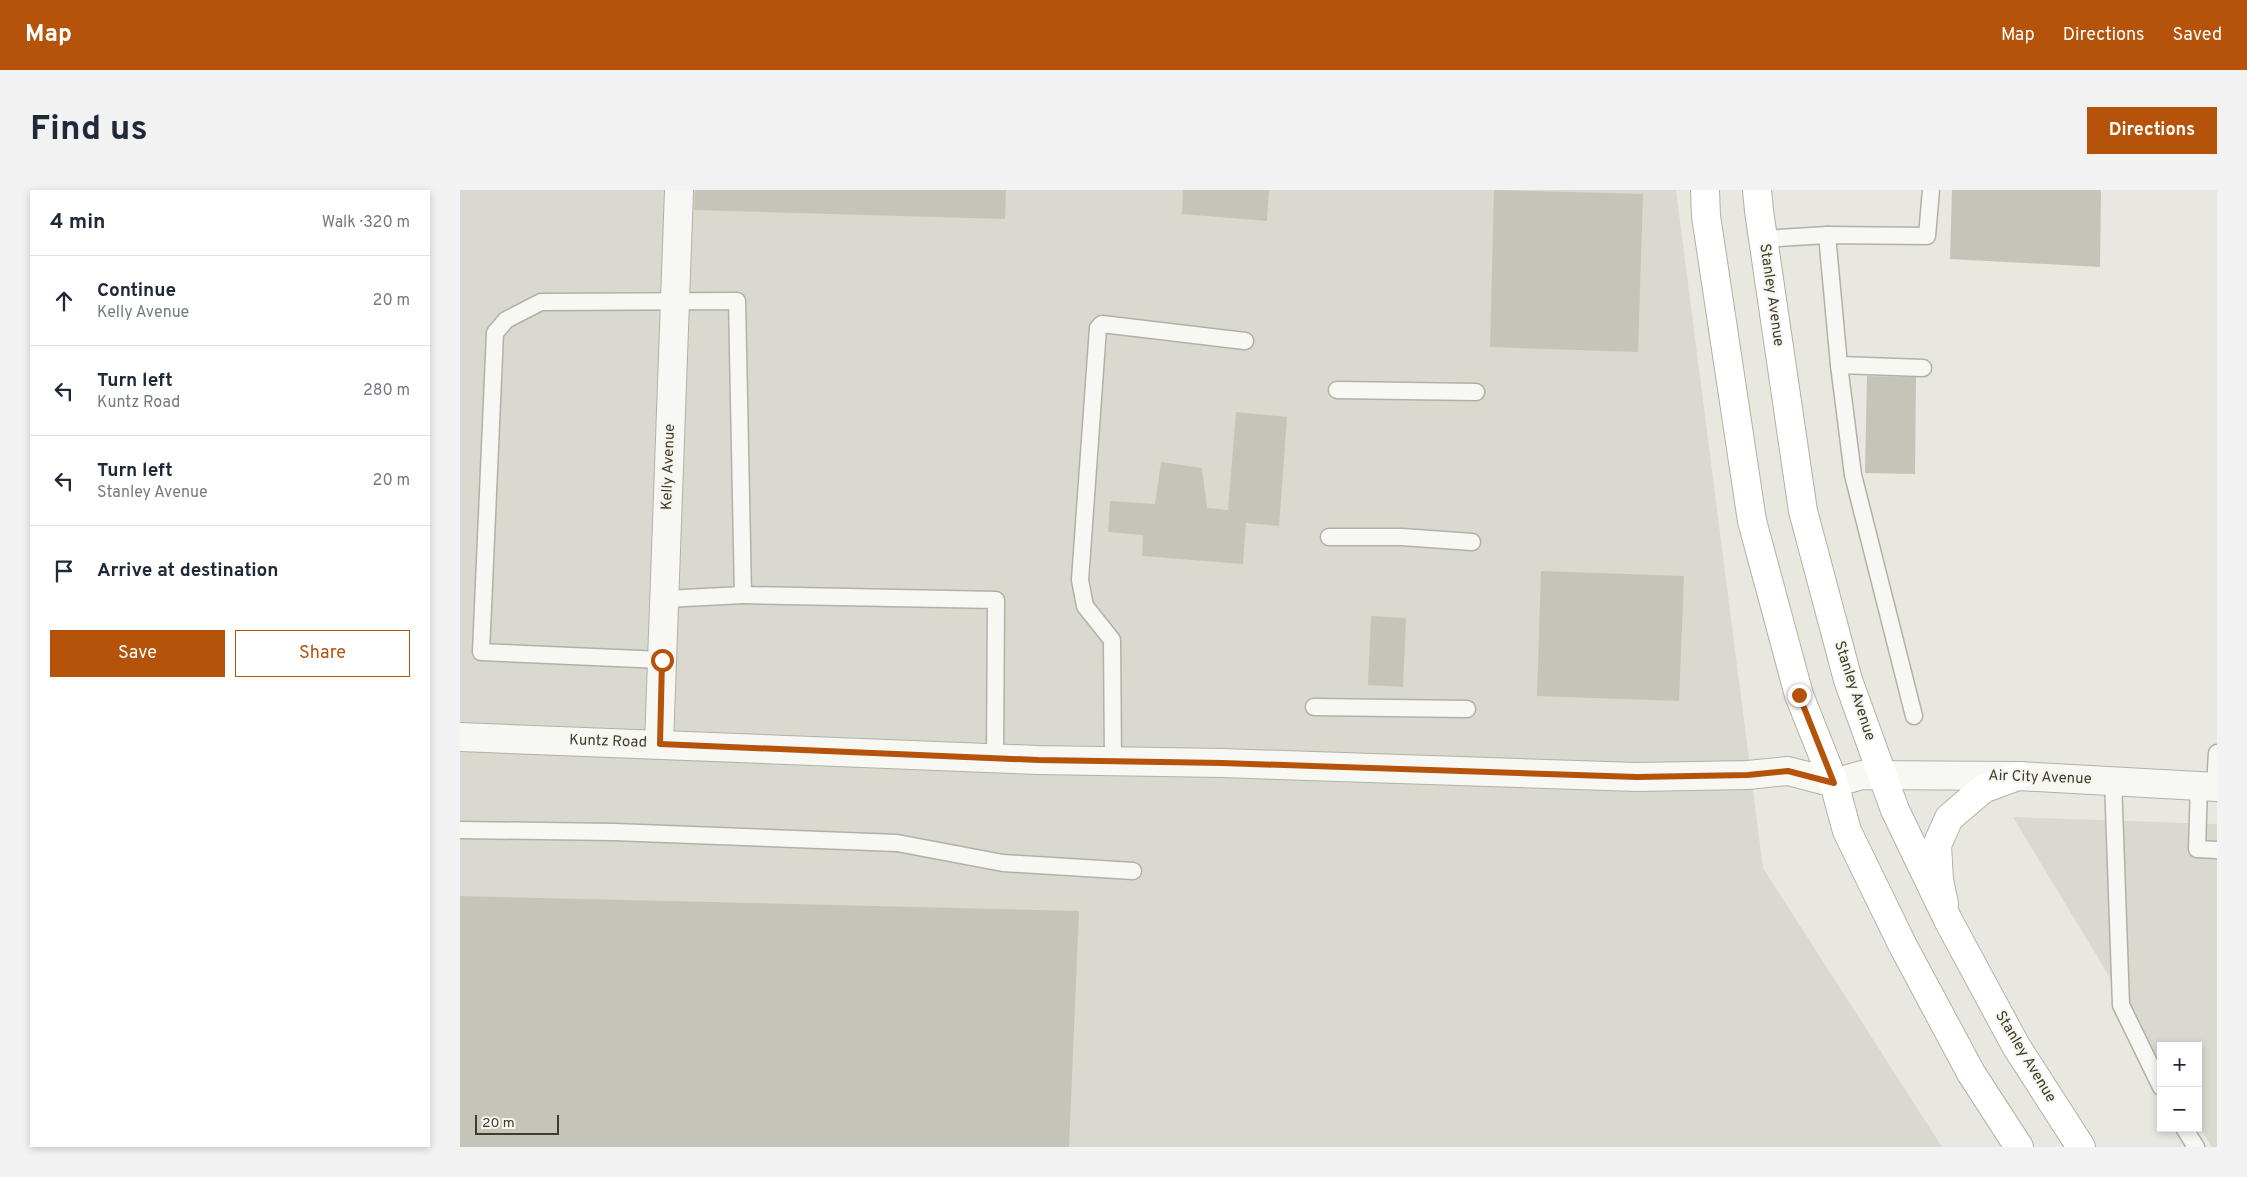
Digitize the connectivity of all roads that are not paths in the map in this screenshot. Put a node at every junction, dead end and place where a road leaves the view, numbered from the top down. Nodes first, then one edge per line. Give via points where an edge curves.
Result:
1 (678, 190) edge
2 (1705, 190) edge
3 (1757, 190) edge
4 (1931, 190) edge
5 (1827, 235) junction
6 (1763, 239) junction
7 (675, 302) junction
8 (1245, 341) dead end
9 (1839, 365) junction
10 (1923, 368) dead end
11 (1337, 390) dead end
12 (1476, 392) dead end
13 (1329, 537) dead end
14 (1472, 542) dead end
15 (743, 595) junction
16 (664, 599) junction
17 (662, 660) junction
18 (1314, 707) dead end
19 (1467, 709) dead end
20 (1914, 716) dead end
21 (460, 738) edge
22 (660, 744) junction
23 (2217, 753) edge
24 (995, 758) junction
25 (1113, 761) junction
26 (1872, 775) junction
27 (2018, 776) junction
28 (2113, 780) junction
29 (1834, 783) junction
30 (2210, 786) edge
31 (460, 830) edge
32 (2217, 850) edge
33 (1133, 871) dead end
34 (1948, 920) junction
35 (2157, 1079) edge
36 (2187, 1132) edge
37 (2019, 1147) edge
38 (2081, 1147) edge
39 (2196, 1147) edge

1 - 7 street, Kelly Avenue
2 - 29 main road via 1706,216 1752,521 1799,695
3 - 6 main road, Stanley Avenue
4 - 5 lane via 1927,236
5 - 6 lane
5 - 9 lane
6 - 26 main road, Stanley Avenue via 1803,511
7 - 15 lane via 737,301
7 - 16 street, Kelly Avenue
7 - 17 lane via 541,302 506,320 495,333 481,652
8 - 25 lane via 1102,324 1098,328 1080,580 1085,606 1112,640
9 - 10 lane
9 - 20 lane via 1853,475
11 - 12 lane
13 - 14 lane via 1402,537
15 - 16 lane
15 - 24 lane via 996,600
16 - 17 street, Kelly Avenue
17 - 22 street, Kelly Avenue
18 - 19 lane
21 - 22 street, Kuntz Road
22 - 24 street, Kuntz Road
23 - 30 lane
24 - 25 street, Kuntz Road
25 - 29 street, Kuntz Road via 1637,777 1788,771
26 - 27 street, Air City Avenue
26 - 29 street
26 - 34 main road, Stanley Avenue via 1895,810
27 - 28 street, Air City Avenue
27 - 34 main road via 1983,789 1949,818 1937,845 1939,880
28 - 30 street, Air City Avenue
28 - 35 lane via 2121,1005
29 - 37 main road via 1847,831 1902,944 1971,1073
30 - 32 lane via 2197,849
31 - 33 lane via 614,832 897,843 1004,863
34 - 38 main road, Stanley Avenue via 2016,1046
36 - 39 lane

